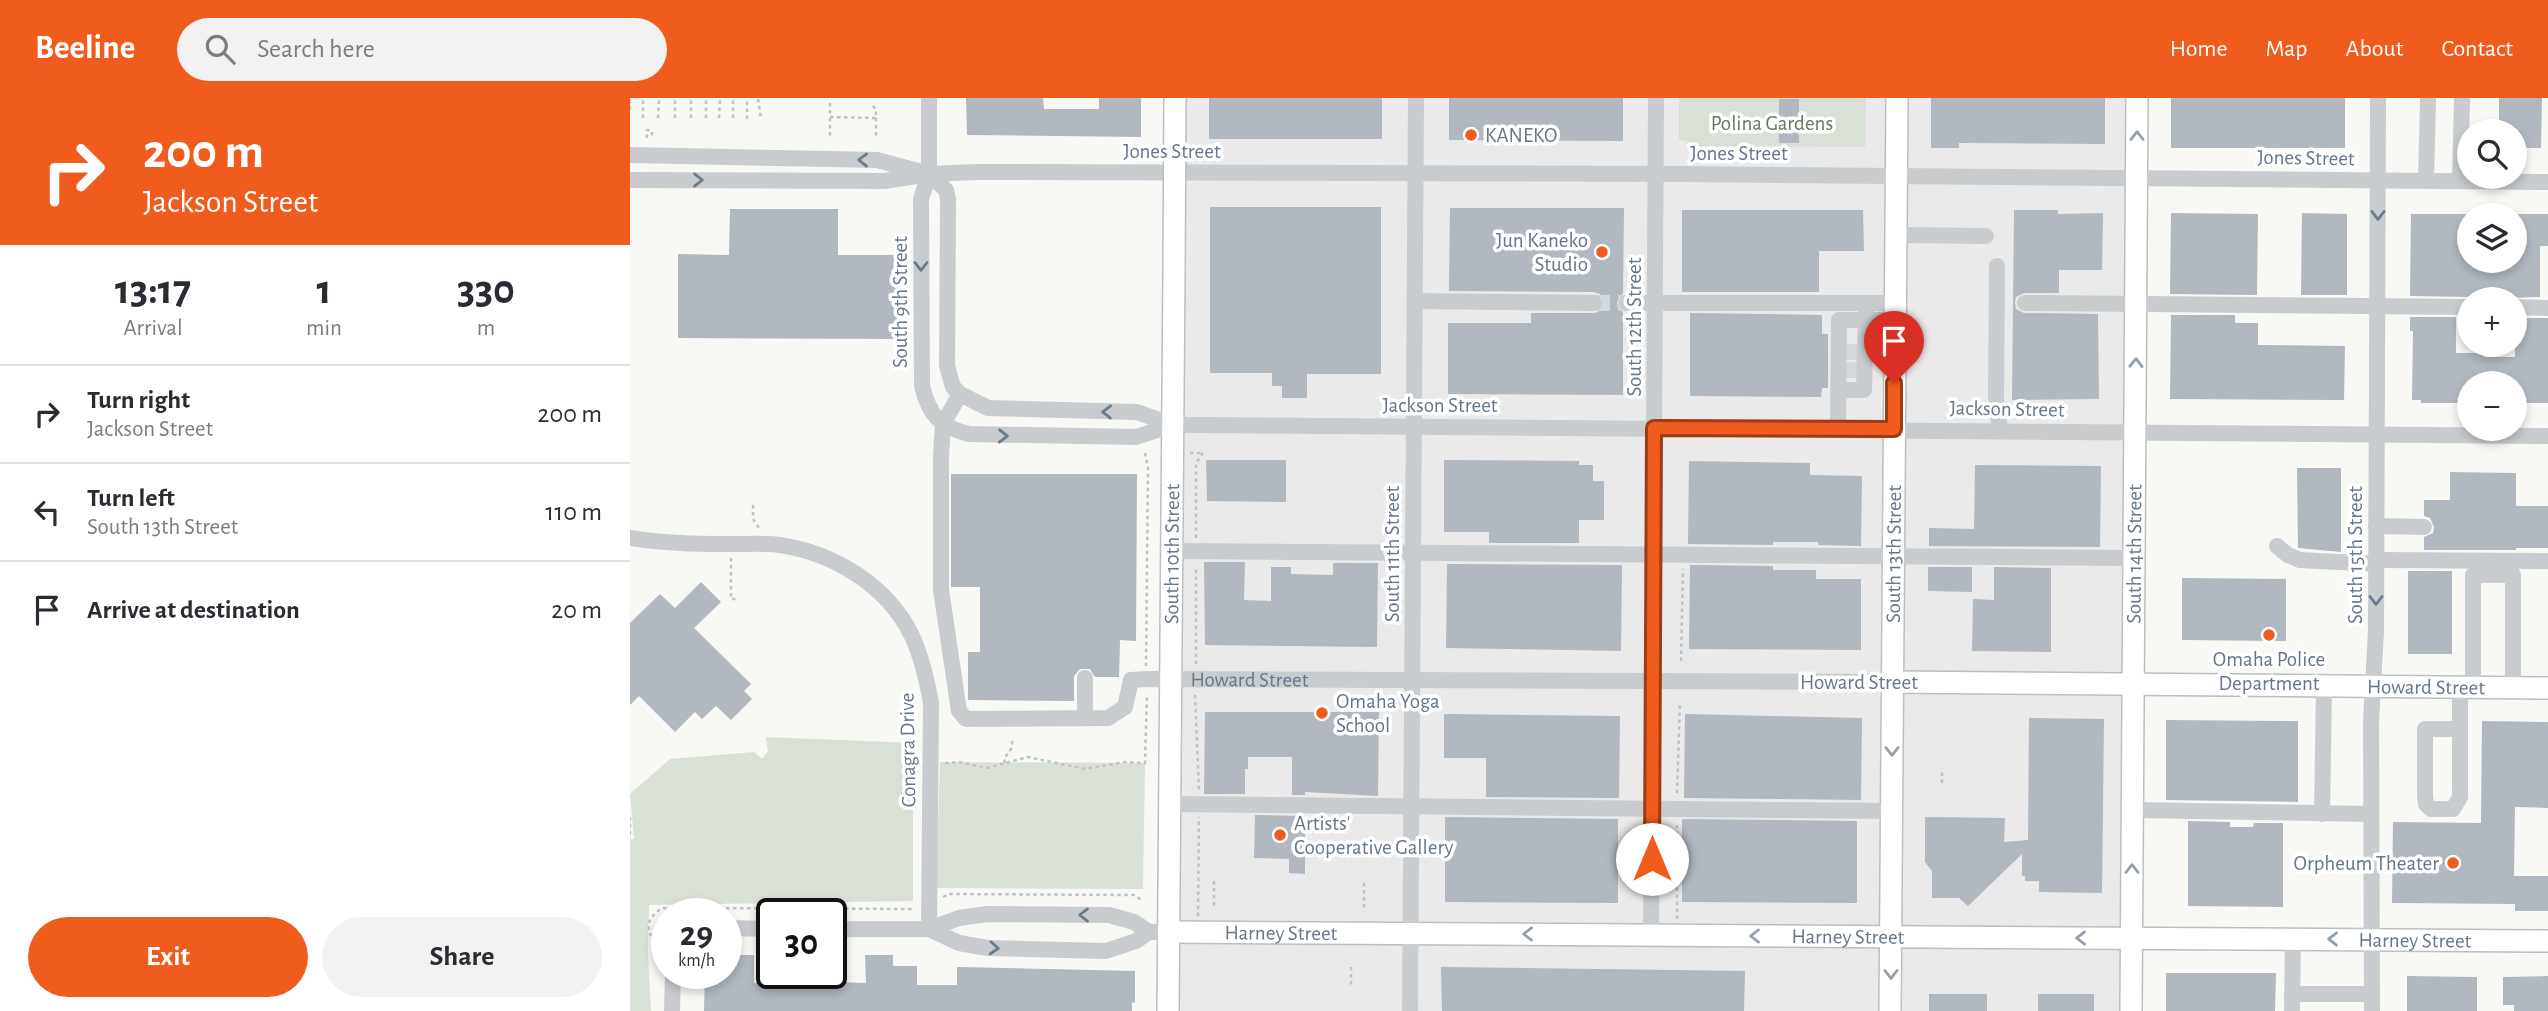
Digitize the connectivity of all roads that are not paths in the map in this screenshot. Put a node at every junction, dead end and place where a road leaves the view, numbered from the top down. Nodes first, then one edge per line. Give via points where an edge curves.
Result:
1 (929, 98) edge
2 (1175, 98) edge
3 (1416, 98) edge
4 (1656, 98) edge
5 (1897, 98) edge
6 (2137, 98) edge
7 (2378, 98) edge
8 (2428, 98) edge
9 (2462, 98) edge
10 (2461, 119) edge
11 (630, 155) edge
12 (1416, 173) junction
13 (929, 174) junction
14 (1656, 174) junction
15 (1898, 175) junction
16 (2137, 178) junction
17 (630, 180) edge
18 (2378, 180) junction
19 (2426, 181) junction
20 (2457, 181) edge
21 (2527, 182) edge
22 (2548, 182) edge
23 (948, 224) junction
24 (1896, 235) junction
25 (1986, 236) dead end
26 (921, 237) junction
27 (1997, 266) dead end
28 (1415, 301) junction
29 (1594, 303) tunnel mouth
30 (1627, 303) tunnel mouth
31 (1655, 303) junction
32 (2025, 303) dead end
33 (2136, 304) junction
34 (2377, 306) junction
35 (2457, 307) edge
36 (2527, 307) edge
37 (2548, 307) edge
38 (1866, 311) junction
39 (1895, 312) junction
40 (1838, 390) junction
41 (960, 394) junction
42 (943, 424) junction
43 (1172, 425) junction
44 (1414, 426) junction
45 (1654, 428) junction
46 (1838, 429) junction
47 (1894, 429) junction
48 (2000, 430) junction
49 (2135, 431) junction
50 (2376, 433) junction
51 (2548, 436) edge
52 (2376, 526) junction
53 (2424, 527) dead end
54 (630, 538) edge
55 (2277, 546) dead end
56 (1172, 551) junction
57 (1413, 552) junction
58 (1654, 555) junction
59 (1893, 556) junction
60 (2134, 558) junction
61 (2548, 561) edge
62 (2376, 562) junction
63 (1085, 678) dead end
64 (1171, 678) junction
65 (1412, 680) junction
66 (1653, 681) junction
67 (1892, 682) junction
68 (2134, 684) junction
69 (2323, 687) junction
70 (2372, 688) junction
71 (2466, 688) junction
72 (2513, 688) junction
73 (2548, 688) edge
74 (1085, 718) junction
75 (2459, 729) junction
76 (1170, 804) junction
77 (1412, 807) junction
78 (1652, 810) junction
79 (2133, 810) junction
80 (1892, 811) junction
81 (2322, 814) junction
82 (2371, 814) junction
83 (847, 929) edge
84 (929, 929) junction
85 (1159, 932) junction
86 (1411, 934) junction
87 (1651, 935) junction
88 (1891, 936) junction
89 (2132, 938) junction
90 (2293, 939) junction
91 (2373, 940) junction
92 (2548, 941) edge
93 (670, 989) edge
94 (2292, 994) junction
95 (2372, 1003) edge
96 (672, 1011) edge
97 (1168, 1011) edge
98 (1410, 1011) edge
99 (1890, 1011) edge
100 (2131, 1011) edge
101 (2292, 1011) edge

1 - 13 street, South 9th Street
2 - 43 main road, South 10th Street, bridge
3 - 12 street, South 11th Street
4 - 14 street, South 12th Street
5 - 15 main road, South 13th Street
16 -> 6 main road, South 14th Street
7 - 18 street, South 15th Street
8 - 19 street
9 - 10 street
13 -> 11 street, Jones Street via 877,160
12 - 13 street, Jones Street
12 - 14 street, Jones Street
12 - 28 street, South 11th Street
17 -> 13 street, Jones Street via 884,181
13 - 23 street via 946,190
13 - 26 street, South 9th Street via 921,200
14 - 15 street, Jones Street
14 - 31 street, South 12th Street
15 - 16 street, Jones Street
15 - 24 main road, South 13th Street
16 - 18 street, Jones Street
16 - 33 main road, South 14th Street
18 - 19 street, Jones Street
18 -> 34 street, South 15th Street
19 - 20 street, Jones Street
21 - 22 street, Jones Street
23 - 26 street
23 - 41 street via 947,366
24 - 25 street
24 - 39 main road, South 13th Street
26 -> 42 street, South 9th Street via 922,386 926,403
27 - 48 street
28 - 29 street
28 - 44 street, South 11th Street
30 - 31 street
31 - 38 street
31 - 45 street, South 12th Street
32 - 33 street
33 - 34 street
49 -> 33 main road, South 14th Street
34 - 35 street
34 - 50 street, South 15th Street
36 - 37 street
38 - 39 street
38 - 40 street via 1839,320
38 - 40 street via 1861,370 1864,390
39 - 47 main road, South 13th Street
40 - 46 street
41 - 42 street
43 -> 41 street, Jackson Street via 1137,412 988,408
42 -> 43 street, Jackson Street via 969,435 1124,437
42 - 74 street via 942,590 959,711 966,719
43 - 44 street, Jackson Street
43 - 56 main road, South 10th Street
44 - 45 street, Jackson Street
44 - 57 street, South 11th Street
45 - 46 street, Jackson Street
45 - 58 street, South 12th Street
46 - 47 street, Jackson Street
47 - 48 street, Jackson Street
47 - 59 main road, South 13th Street
48 - 49 street, Jackson Street
49 - 50 street, Jackson Street
49 - 60 main road, South 14th Street
50 - 51 street, Jackson Street
50 - 52 street, South 15th Street
52 - 53 street
52 - 62 street, South 15th Street
54 - 84 street, Conagra Drive via 778,544 810,551 846,566 892,607 911,635 931,703 921,902
55 - 62 street via 2300,560
56 - 57 street
56 - 64 main road, South 10th Street
57 - 58 street
57 - 65 street, South 11th Street
58 - 59 street
58 - 66 street, South 12th Street
59 - 60 street
59 - 67 main road, South 13th Street
60 - 68 main road, South 14th Street
61 - 62 street
62 -> 70 street, South 15th Street
63 - 74 street
64 - 65 street, Howard Street
64 - 74 street, Howard Street via 1131,680 1125,707 1108,718
64 - 76 main road, South 10th Street
65 - 66 street, Howard Street
65 - 77 street, South 11th Street
66 - 67 street, Howard Street
66 - 78 street, South 12th Street
67 - 68 main road, Howard Street
67 -> 80 main road, South 13th Street
68 - 69 main road, Howard Street
68 - 79 main road, South 14th Street
69 - 70 main road, Howard Street
69 - 81 street
70 - 71 main road, Howard Street
70 - 82 street, South 15th Street
71 - 72 main road, Howard Street
71 - 72 street via 2473,575 2513,575
71 - 75 street
72 - 73 main road, Howard Street
75 - 75 street via 2458,803 2453,809 2431,809 2426,804 2425,729
76 - 77 street
76 - 85 main road, South 10th Street
77 - 78 street
77 - 86 street, South 11th Street
78 - 80 street
78 - 87 street, South 12th Street
79 - 81 street
89 -> 79 main road, South 14th Street
80 - 88 main road, South 13th Street
81 - 82 street
82 - 91 street, South 15th Street
83 - 84 street, Harney Street
85 -> 84 street, Harney Street via 1109,915 987,914
84 -> 85 street, Harney Street via 958,943 988,948 1106,951
85 - 86 main road, Harney Street
85 - 97 main road, South 10th Street
87 -> 86 main road, Harney Street
86 - 98 street, South 11th Street
88 -> 87 main road, Harney Street
89 -> 88 main road, Harney Street
88 -> 99 main road, South 13th Street
89 - 90 main road, Harney Street
89 - 100 main road, South 14th Street
91 -> 90 main road, Harney Street
90 - 94 street
91 - 92 main road, Harney Street
91 - 95 street, South 15th Street
93 - 96 street
94 - 95 street
94 - 101 street

